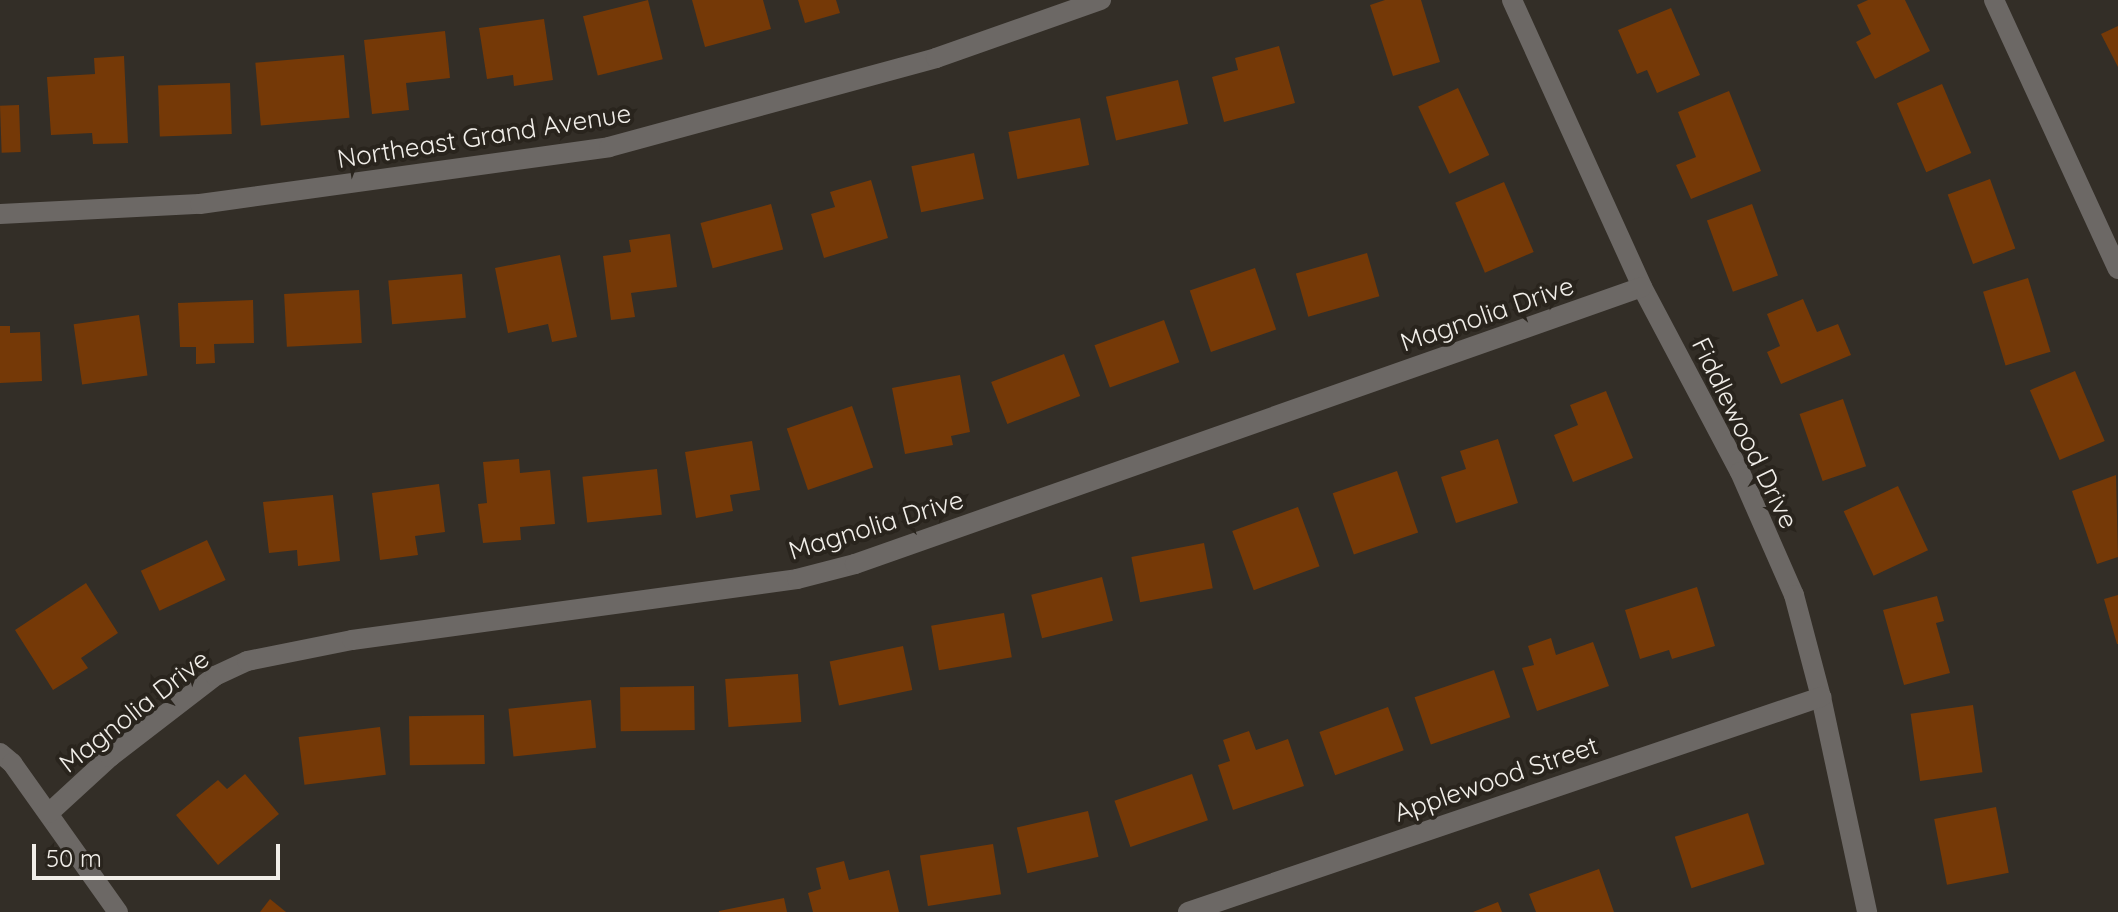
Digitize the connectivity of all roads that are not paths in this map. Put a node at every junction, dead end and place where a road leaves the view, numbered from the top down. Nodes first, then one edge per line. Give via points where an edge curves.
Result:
1 (1101, 0) edge
2 (1512, 0) edge
3 (1994, 0) edge
4 (0, 214) edge
5 (2118, 269) edge
6 (1642, 287) junction
7 (1821, 697) junction
8 (0, 753) edge
9 (49, 813) junction
10 (118, 912) edge
11 (1188, 912) edge
12 (1867, 912) edge

1 - 4 street, Northeast Grand Avenue via 936,58 609,147 200,204
2 - 6 street, Fiddlewood Drive
3 - 5 street
6 - 7 street, Fiddlewood Drive via 1746,485 1794,595
6 - 9 street, Magnolia Drive via 855,564 797,579 352,640 247,661 215,676 110,757
7 - 11 street, Applewood Street
7 - 12 street, Fiddlewood Drive
8 - 9 street
9 - 10 street

